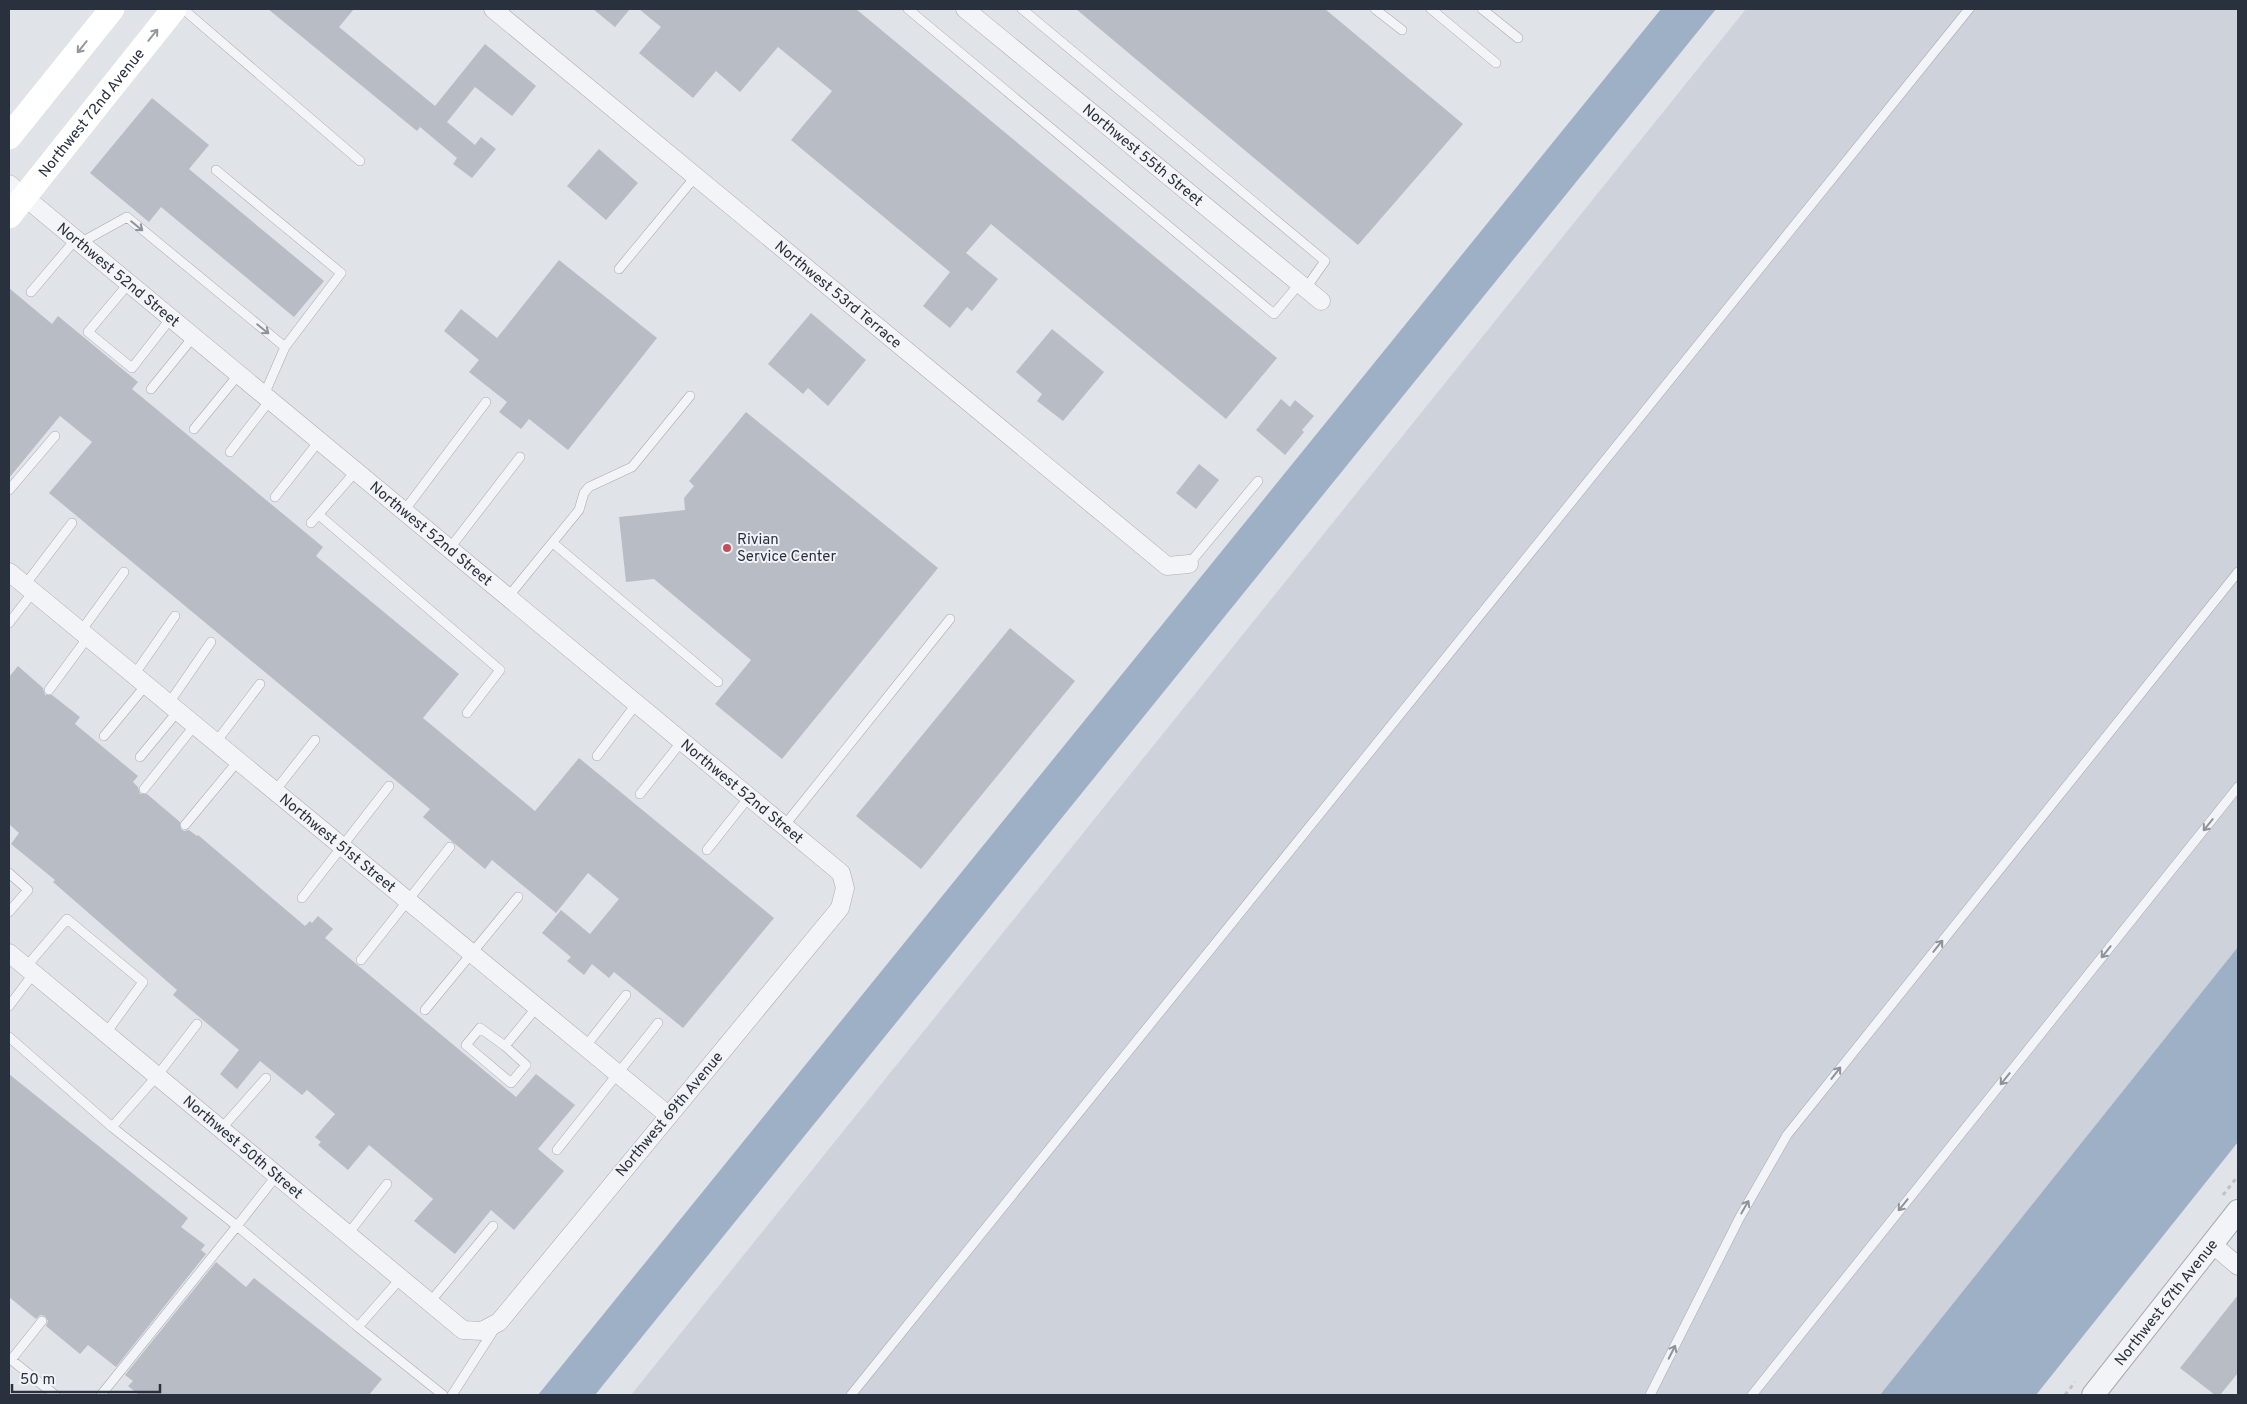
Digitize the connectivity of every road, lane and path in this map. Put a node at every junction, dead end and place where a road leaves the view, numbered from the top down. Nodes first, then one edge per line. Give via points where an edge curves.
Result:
1 (174, 9) edge
2 (183, 9) edge
3 (492, 9) edge
4 (908, 9) edge
5 (966, 9) edge
6 (1022, 9) edge
7 (1375, 9) edge
8 (1431, 9) edge
9 (1482, 9) edge
10 (1969, 9) edge
11 (106, 11) edge
12 (1402, 30) dead end
13 (1518, 38) dead end
14 (1496, 63) dead end
15 (9, 137) edge
16 (360, 161) dead end
17 (216, 170) dead end
18 (695, 177) junction
19 (16, 190) edge
20 (9, 216) edge
21 (78, 241) junction
22 (619, 268) dead end
23 (129, 283) junction
24 (1303, 286) junction
25 (30, 292) dead end
26 (1322, 301) dead end
27 (171, 318) junction
28 (194, 336) junction
29 (284, 347) junction
30 (239, 374) junction
31 (151, 389) dead end
32 (690, 396) dead end
33 (267, 397) junction
34 (486, 402) dead end
35 (194, 429) dead end
36 (55, 436) dead end
37 (319, 441) junction
38 (230, 452) dead end
39 (520, 457) dead end
40 (356, 471) junction
41 (1258, 482) dead end
42 (9, 490) edge
43 (276, 497) dead end
44 (404, 511) junction
45 (319, 515) junction
46 (72, 523) dead end
47 (312, 523) dead end
48 (553, 543) junction
49 (450, 548) junction
50 (1189, 564) joint
51 (9, 572) edge
52 (124, 572) dead end
53 (2238, 572) edge
54 (29, 588) junction
55 (508, 597) junction
56 (175, 616) dead end
57 (950, 619) dead end
58 (9, 623) edge
59 (84, 634) junction
60 (211, 642) dead end
61 (140, 680) junction
62 (718, 682) dead end
63 (260, 684) dead end
64 (49, 690) dead end
65 (636, 703) junction
66 (173, 707) junction
67 (468, 714) dead end
68 (195, 725) junction
69 (104, 736) dead end
70 (316, 740) dead end
71 (682, 741) junction
72 (216, 742) junction
73 (597, 756) dead end
74 (140, 757) dead end
75 (238, 761) junction
76 (389, 786) dead end
77 (2238, 787) edge
78 (144, 789) dead end
79 (275, 791) junction
80 (640, 794) dead end
81 (749, 797) junction
82 (185, 825) dead end
83 (784, 826) junction
84 (342, 846) junction
85 (450, 847) dead end
86 (707, 850) dead end
87 (9, 873) edge
88 (846, 888) joint
89 (518, 897) dead end
90 (302, 898) dead end
91 (408, 901) junction
92 (9, 912) edge
93 (9, 953) edge
94 (472, 954) junction
95 (361, 960) dead end
96 (30, 970) junction
97 (626, 996) dead end
98 (9, 1006) edge
99 (537, 1007) junction
100 (425, 1010) dead end
101 (196, 1024) dead end
102 (658, 1024) dead end
103 (106, 1033) junction
104 (9, 1038) edge
105 (505, 1046) junction
106 (585, 1047) junction
107 (618, 1074) junction
108 (157, 1076) junction
109 (266, 1078) dead end
110 (668, 1115) junction
111 (112, 1127) junction
112 (222, 1129) junction
113 (557, 1150) dead end
114 (277, 1175) junction
115 (387, 1184) dead end
116 (2238, 1211) edge
117 (237, 1226) junction
118 (494, 1226) dead end
119 (348, 1234) junction
120 (2212, 1244) junction
121 (2238, 1266) edge
122 (401, 1278) junction
123 (430, 1302) junction
124 (42, 1321) dead end
125 (499, 1322) junction
126 (358, 1327) junction
127 (482, 1331) joint
128 (10, 1359) edge
129 (55, 1395) edge
130 (101, 1395) edge
131 (443, 1395) edge
132 (452, 1395) edge
133 (851, 1395) edge
134 (1650, 1395) edge
135 (1752, 1395) edge
136 (2093, 1395) edge

19 -> 1 main road, Northwest 72nd Avenue
2 - 16 lane
3 - 18 street, Northwest 53rd Terrace
4 - 24 lane via 1274,314
5 - 24 street, Northwest 55th Street
6 - 24 lane via 1325,261
7 - 12 lane
8 - 14 lane
9 - 13 lane
10 - 133 lane
11 -> 15 main road
17 - 29 lane via 341,273
18 - 22 lane
18 - 50 street, Northwest 53rd Terrace via 1168,566
19 - 20 main road, Northwest 72nd Avenue
19 - 21 street, Northwest 52nd Street
21 - 23 street, Northwest 52nd Street
21 - 25 lane
21 -> 29 lane via 127,218
23 - 27 street, Northwest 52nd Street
23 - 27 lane via 88,332 132,368
24 - 26 street, Northwest 55th Street
27 - 28 street, Northwest 52nd Street
28 - 30 street, Northwest 52nd Street
28 - 31 lane
29 - 33 lane
30 - 33 street, Northwest 52nd Street
30 - 35 lane
32 - 48 lane via 632,467 589,487 579,510
33 - 37 street, Northwest 52nd Street
33 - 38 lane
34 - 44 lane
36 - 42 lane
37 - 40 street, Northwest 52nd Street
37 - 43 lane
39 - 49 lane
40 - 44 street, Northwest 52nd Street
40 - 45 lane
41 - 50 lane
44 - 49 street, Northwest 52nd Street
45 - 47 lane
45 - 67 lane via 500,670
46 - 54 lane
48 - 55 lane
48 - 62 lane
49 - 55 street, Northwest 52nd Street
51 - 54 street, Northwest 51st Street
52 - 59 lane
134 -> 53 lane via 1740,1217 1787,1136
54 - 58 lane
54 - 59 street, Northwest 51st Street
55 - 65 street, Northwest 52nd Street
56 - 61 lane
57 - 83 lane
59 - 61 street, Northwest 51st Street
59 - 64 lane
60 - 66 lane
61 - 66 street, Northwest 51st Street
61 - 69 lane
63 - 72 lane
65 - 71 street, Northwest 52nd Street
65 - 73 lane
66 - 68 street, Northwest 51st Street
66 - 74 lane
68 - 72 street, Northwest 51st Street
68 - 78 lane
70 - 79 lane
71 - 80 lane
71 - 81 street, Northwest 52nd Street
72 - 75 street, Northwest 51st Street
75 - 79 street, Northwest 51st Street
75 - 82 lane
76 - 84 lane
77 -> 135 lane
79 - 84 street, Northwest 51st Street
81 - 83 street, Northwest 52nd Street
81 - 86 lane
83 - 88 street, Northwest 52nd Street via 841,873
84 - 90 lane
84 - 91 street, Northwest 51st Street
85 - 91 lane
87 - 92 lane via 28,890
88 - 110 street, Northwest 69th Avenue via 840,908
89 - 94 lane
91 - 94 street, Northwest 51st Street
91 - 95 lane
93 - 96 street, Northwest 50th Street
94 - 99 street, Northwest 51st Street
94 - 100 lane
96 - 98 lane
96 - 103 street, Northwest 50th Street
96 - 103 lane via 67,919 143,982
97 - 106 lane
99 - 105 lane
99 - 106 street, Northwest 51st Street
101 - 108 lane
102 - 107 lane
103 - 108 street, Northwest 50th Street
104 - 111 lane
105 - 105 lane via 480,1028 466,1045 511,1083 526,1065
106 - 107 street, Northwest 51st Street
107 - 110 street, Northwest 51st Street
107 - 113 lane
108 - 111 lane
108 - 112 street, Northwest 50th Street
109 - 112 lane
110 - 125 street, Northwest 69th Avenue
111 - 117 lane
112 - 114 street, Northwest 50th Street
114 - 117 lane
114 - 119 street, Northwest 50th Street
115 - 119 lane
116 - 120 street, Northwest 67th Avenue
117 - 126 lane
117 - 130 lane
118 - 123 lane
119 - 122 street, Northwest 50th Street
120 - 121 street
120 - 136 street, Northwest 67th Avenue
122 - 123 street, Northwest 50th Street
122 - 126 lane
123 - 127 street, Northwest 50th Street via 463,1330
124 - 128 lane
125 - 127 street, Northwest 69th Avenue
125 - 132 lane
126 - 131 lane
128 - 129 lane

